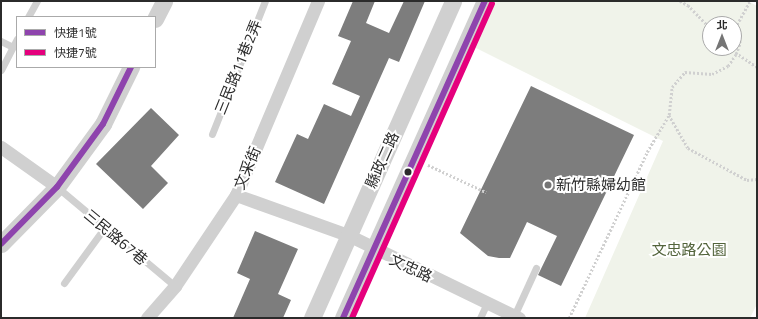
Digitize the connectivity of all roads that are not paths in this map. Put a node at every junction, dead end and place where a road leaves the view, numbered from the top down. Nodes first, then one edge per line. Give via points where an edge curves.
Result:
1 (37, 1) edge
2 (164, 1) edge
3 (265, 1) edge
4 (318, 1) edge
5 (453, 1) edge
6 (485, 1) edge
7 (29, 16) edge
8 (156, 17) edge
9 (1, 41) edge
10 (16, 41) edge
11 (13, 47) junction
12 (131, 68) edge
13 (1, 70) edge
14 (212, 134) dead end
15 (1, 147) edge
16 (57, 187) junction
17 (236, 195) junction
18 (105, 227) junction
19 (348, 236) junction
20 (1, 244) edge
21 (374, 249) junction
22 (536, 268) dead end
23 (64, 283) dead end
24 (175, 286) junction
25 (487, 303) junction
26 (516, 317) edge
27 (148, 318) edge
28 (312, 318) edge
29 (343, 318) edge
30 (480, 318) edge

1 - 7 lane
2 - 8 street
3 - 14 lane, 三民路11巷2弄
4 - 17 street, 文采街
5 - 19 street, 縣政二路
6 - 21 street, 縣政二路
9 - 11 lane
10 - 11 lane
11 - 13 lane
12 - 16 street via 103,124
15 - 16 street
16 - 18 lane, 三民路67巷
16 - 20 street
17 - 19 street, 文忠路
17 - 24 street, 文采街
18 - 23 lane
18 - 24 lane, 三民路67巷
19 - 21 street, 文忠路
19 - 28 street, 縣政二路
21 - 25 street, 文忠路
21 - 29 street, 縣政二路
22 - 26 lane
24 - 27 street, 文采街
25 - 26 street, 文忠路
25 - 30 lane

